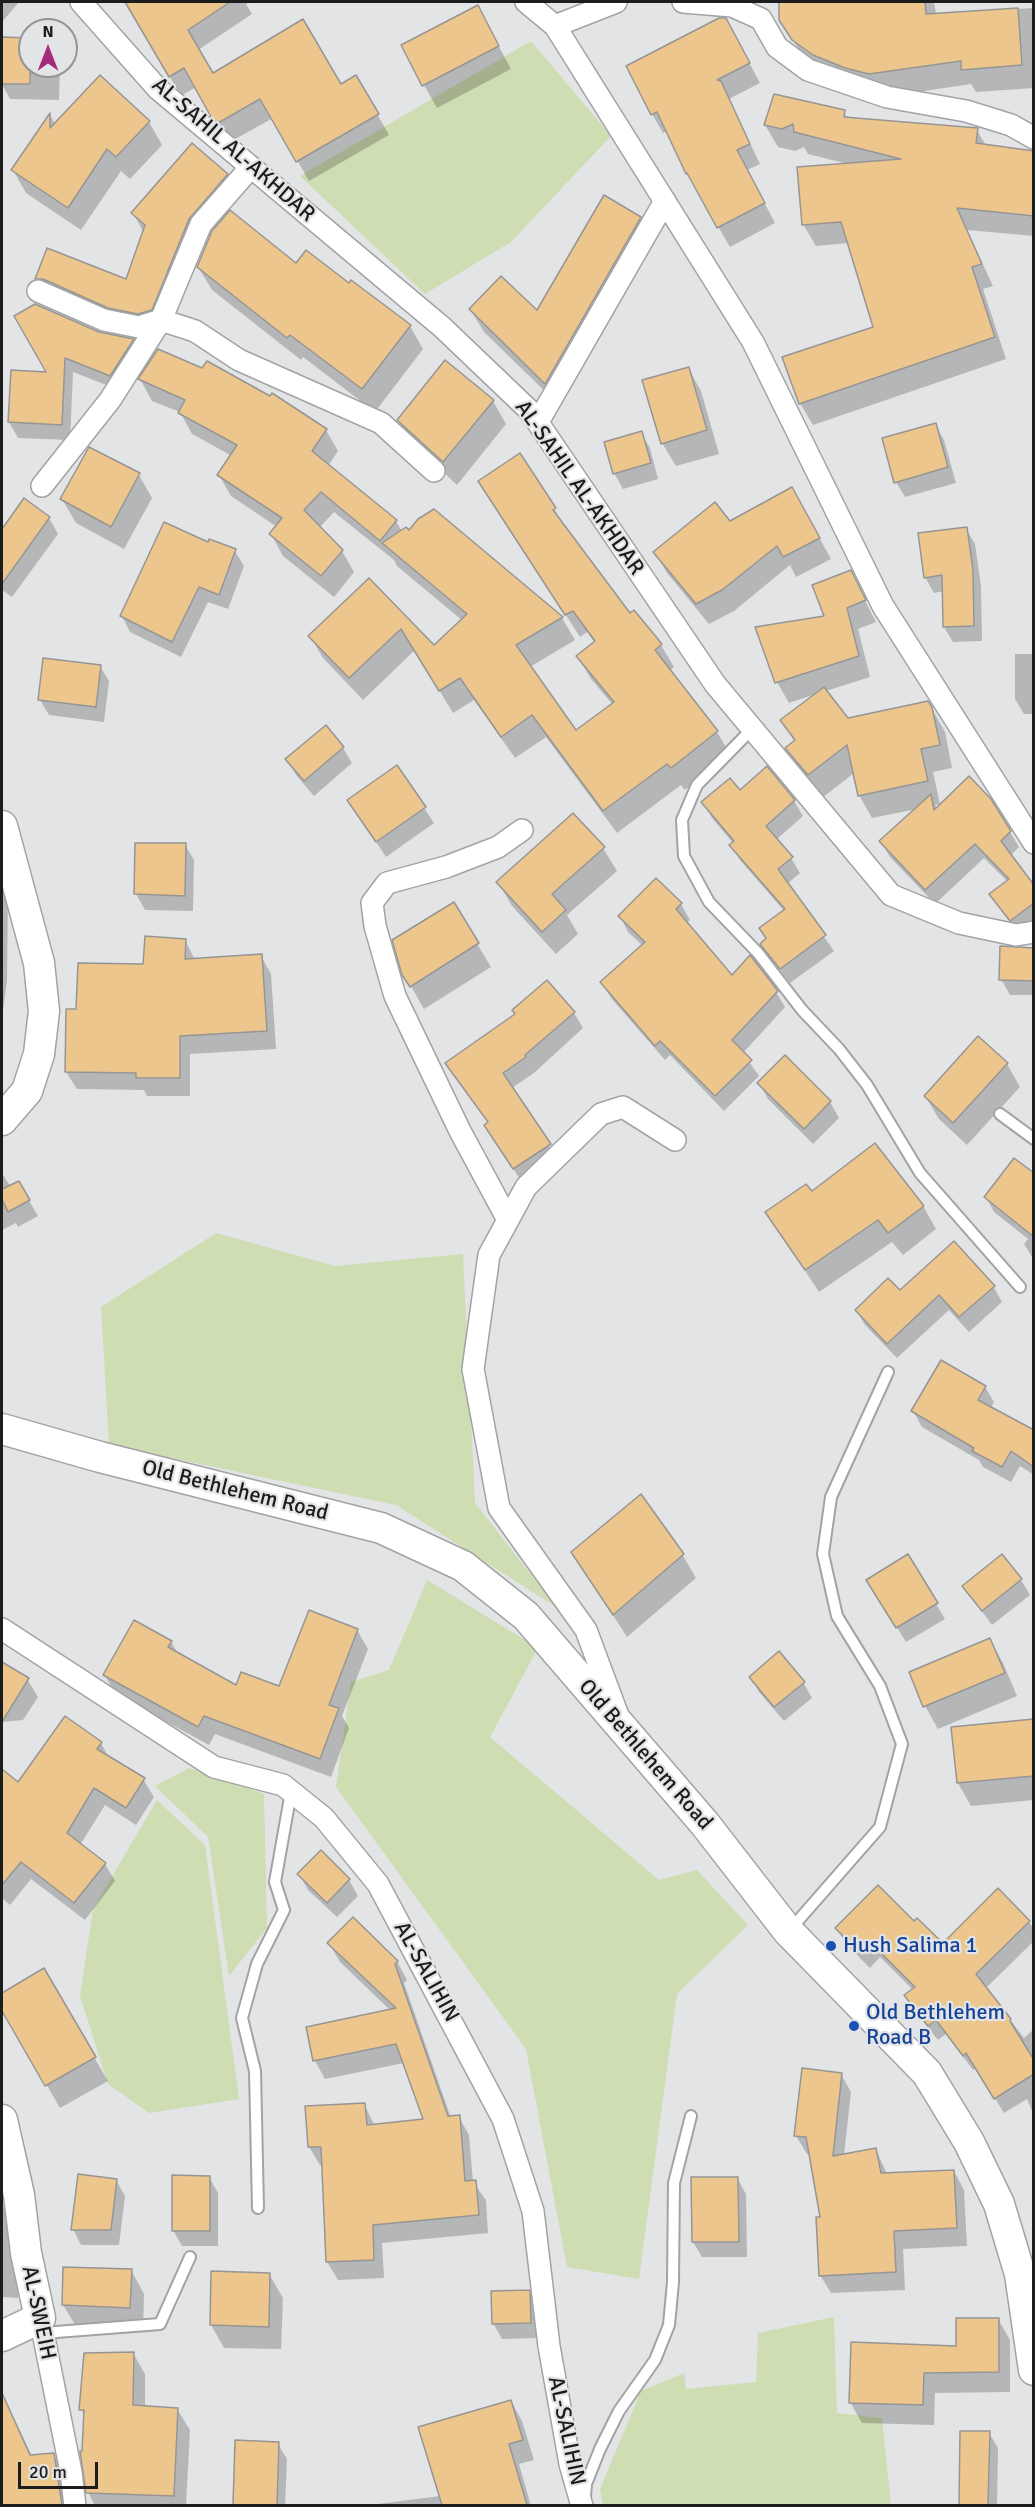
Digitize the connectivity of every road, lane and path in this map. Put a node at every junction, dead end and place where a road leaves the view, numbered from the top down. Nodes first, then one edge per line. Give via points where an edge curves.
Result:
1 (81, 2) edge
2 (526, 2) edge
3 (616, 2) edge
4 (683, 2) edge
5 (555, 26) junction
6 (1034, 138) edge
7 (251, 167) junction
8 (665, 201) junction
9 (38, 291) dead end
10 (162, 321) junction
11 (538, 422) junction
12 (434, 471) dead end
13 (42, 486) dead end
14 (752, 729) junction
15 (2, 826) edge
16 (522, 830) dead end
17 (1034, 843) edge
18 (1034, 932) edge
19 (1000, 1114) dead end
20 (2, 1120) edge
21 (1034, 1139) edge
22 (675, 1140) dead end
23 (508, 1220) junction
24 (1020, 1287) dead end
25 (888, 1372) dead end
26 (2, 1429) edge
27 (2, 1629) edge
28 (622, 1728) junction
29 (291, 1792) junction
30 (788, 1931) junction
31 (691, 2116) dead end
32 (2, 2120) edge
33 (258, 2208) dead end
34 (190, 2257) dead end
35 (42, 2325) junction
36 (2, 2336) edge
37 (1034, 2370) edge
38 (75, 2505) edge
39 (583, 2505) edge

1 - 7 street, AL-SAHIL AL-AKHDAR via 158,89
2 - 5 street
3 - 5 street
4 - 6 street via 732,6 761,19 777,47 808,70 887,97 966,111 1011,125
5 - 8 street
7 - 10 street via 201,224
7 - 11 street, AL-SAHIL AL-AKHDAR via 442,327
8 - 11 street
8 - 17 street via 753,342 883,606
9 - 10 street via 104,320 139,327
10 - 12 street via 195,332 239,360 381,423
10 - 13 street via 110,400
11 - 14 street, AL-SAHIL AL-AKHDAR via 715,684
14 - 18 street, AL-SAHIL AL-AKHDAR via 891,895 959,923 1016,935
14 - 24 lane via 697,785 682,820 684,856 709,902 758,953 867,1085 920,1173
15 - 20 street via 39,963 44,1011 39,1053 27,1091
16 - 23 street via 498,846 446,867 387,883 372,903 395,996
19 - 21 lane
22 - 23 street via 622,1107 601,1114 526,1187
23 - 28 street via 489,1255 473,1370 499,1508 586,1630
25 - 30 lane via 831,1497 823,1554 837,1616 880,1686 902,1744 880,1827
26 - 28 street, Old Bethlehem Road via 381,1528 463,1566 526,1616
27 - 29 street, AL-SALIHIN via 214,1767 283,1785
28 - 30 street, Old Bethlehem Road via 705,1824
29 - 33 lane via 275,1882 284,1910 257,1964 242,2018 255,2071
29 - 39 street, AL-SALIHIN via 324,1818 378,1884 503,2119 533,2211 551,2356 570,2464
30 - 37 street, Old Bethlehem Road via 927,2073 969,2142 999,2204 1020,2274
31 - 39 lane via 674,2183 669,2325 655,2360 619,2410 600,2449 586,2484
32 - 35 street, AL-SWEIH
34 - 35 lane via 160,2324
35 - 36 street
35 - 38 street, AL-SWEIH

